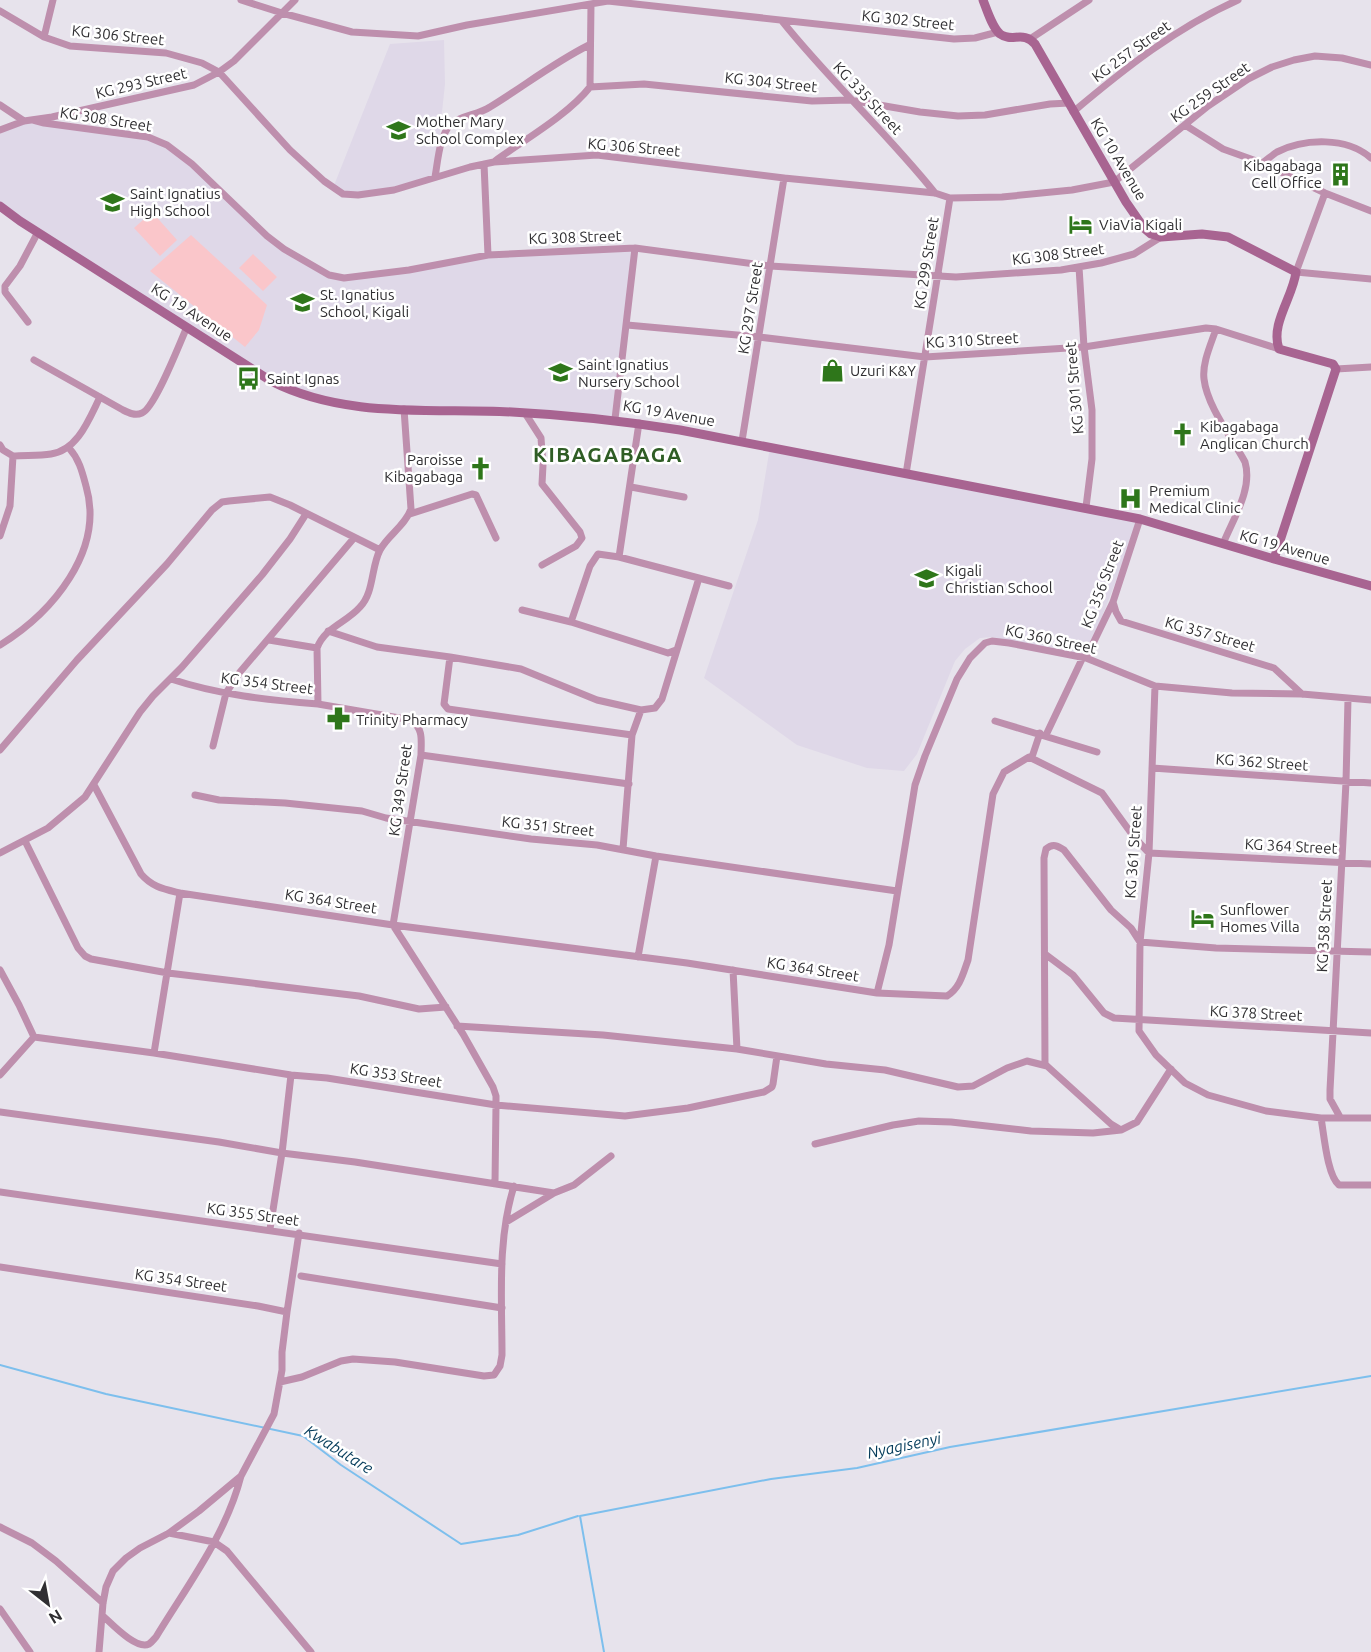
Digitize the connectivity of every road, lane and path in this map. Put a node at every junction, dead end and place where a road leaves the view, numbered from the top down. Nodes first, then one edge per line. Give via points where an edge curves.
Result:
1 (53, 0) edge
2 (241, 0) edge
3 (295, 0) edge
4 (983, 0) edge
5 (1089, 0) edge
6 (1238, 0) edge
7 (656, 3) edge
8 (591, 4) junction
9 (0, 11) edge
10 (282, 14) junction
11 (782, 21) junction
12 (998, 32) junction
13 (44, 37) junction
14 (1030, 39) junction
15 (589, 45) junction
16 (1371, 65) edge
17 (219, 72) junction
18 (590, 87) junction
19 (850, 100) junction
20 (0, 105) edge
21 (1071, 108) junction
22 (33, 120) junction
23 (24, 121) junction
24 (1185, 124) junction
25 (0, 130) edge
26 (1371, 158) edge
27 (494, 162) junction
28 (1262, 163) junction
29 (484, 164) junction
30 (435, 177) junction
31 (783, 178) junction
32 (1114, 182) junction
33 (935, 193) junction
34 (1324, 193) junction
35 (950, 198) junction
36 (0, 206) edge
37 (1371, 211) edge
38 (38, 232) junction
39 (1161, 237) junction
40 (635, 248) junction
41 (488, 255) junction
42 (770, 266) junction
43 (1079, 267) junction
44 (1296, 272) junction
45 (938, 276) junction
46 (1371, 279) edge
47 (3, 282) edge
48 (28, 322) dead end
49 (627, 325) junction
50 (187, 327) junction
51 (1216, 329) junction
52 (759, 337) junction
53 (1084, 347) junction
54 (1279, 350) junction
55 (925, 357) junction
56 (34, 360) dead end
57 (1371, 367) edge
58 (1336, 369) junction
59 (100, 397) junction
60 (404, 409) junction
61 (525, 413) junction
62 (615, 419) junction
63 (639, 423) junction
64 (742, 441) junction
65 (0, 444) edge
66 (69, 448) junction
67 (13, 456) junction
68 (906, 474) junction
69 (631, 487) junction
70 (684, 497) dead end
71 (1086, 507) junction
72 (306, 514) junction
73 (410, 514) junction
74 (1140, 519) junction
75 (0, 536) edge
76 (354, 538) junction
77 (496, 538) dead end
78 (1223, 544) junction
79 (380, 550) junction
80 (619, 557) junction
81 (1274, 560) junction
82 (542, 565) dead end
83 (699, 578) junction
84 (729, 586) dead end
85 (1371, 586) edge
86 (1113, 602) junction
87 (522, 610) dead end
88 (571, 622) junction
89 (328, 631) junction
90 (269, 640) junction
91 (0, 645) edge
92 (317, 648) junction
93 (676, 650) junction
94 (450, 657) junction
95 (1085, 657) junction
96 (171, 679) junction
97 (1155, 686) junction
98 (226, 693) junction
99 (1302, 694) junction
100 (1348, 699) junction
101 (1371, 700) edge
102 (318, 704) junction
103 (640, 710) junction
104 (995, 721) dead end
105 (1043, 734) junction
106 (632, 735) junction
107 (4, 743) edge
108 (213, 746) dead end
109 (0, 750) edge
110 (1097, 752) dead end
111 (421, 755) junction
112 (1032, 757) junction
113 (1152, 768) junction
114 (1346, 782) junction
115 (1371, 783) edge
116 (629, 784) junction
117 (94, 785) junction
118 (195, 795) dead end
119 (409, 822) junction
120 (25, 841) junction
121 (623, 849) junction
122 (0, 853) edge
123 (1149, 853) junction
124 (656, 856) junction
125 (1341, 862) junction
126 (1371, 864) edge
127 (897, 891) junction
128 (180, 893) junction
129 (393, 925) junction
130 (1140, 942) junction
131 (1336, 952) junction
132 (1371, 952) edge
133 (1045, 954) junction
134 (638, 957) junction
135 (0, 970) edge
136 (733, 970) junction
137 (168, 973) junction
138 (877, 993) junction
139 (446, 1007) junction
140 (1140, 1020) junction
141 (458, 1026) junction
142 (1334, 1031) junction
143 (1371, 1033) edge
144 (34, 1037) junction
145 (737, 1049) junction
146 (154, 1053) junction
147 (777, 1056) junction
148 (1045, 1065) junction
149 (1171, 1069) junction
150 (0, 1075) edge
151 (291, 1075) junction
152 (496, 1105) junction
153 (0, 1112) edge
154 (1340, 1117) junction
155 (1322, 1118) junction
156 (1371, 1118) edge
157 (1121, 1130) junction
158 (815, 1144) dead end
159 (282, 1153) junction
160 (611, 1156) dead end
161 (495, 1183) junction
162 (1371, 1185) edge
163 (514, 1186) junction
164 (0, 1192) edge
165 (554, 1193) junction
166 (506, 1222) junction
167 (270, 1229) junction
168 (299, 1233) junction
169 (502, 1264) junction
170 (0, 1267) edge
171 (301, 1276) dead end
172 (502, 1308) junction
173 (287, 1312) junction
174 (280, 1382) junction
175 (241, 1476) junction
176 (0, 1527) edge
177 (169, 1533) junction
178 (214, 1542) junction
179 (104, 1603) junction
180 (0, 1609) edge
181 (103, 1616) junction
182 (30, 1652) edge
183 (99, 1652) edge
184 (311, 1652) edge

1 - 13 street
2 - 10 street, KG 302 Street
3 - 10 street, KG 293 Street
4 - 12 main road
5 - 14 street
6 - 21 street, KG 257 Street via 1209,13
7 - 8 street, KG 302 Street
7 - 11 street, KG 302 Street
8 - 10 street, KG 302 Street via 418,36 352,32
8 - 15 street
9 - 13 street, KG 306 Street
10 - 17 street, KG 293 Street
11 - 12 street, KG 302 Street via 954,39
11 - 19 street, KG 335 Street
12 - 14 main road via 1008,38
13 - 17 street, KG 306 Street via 70,46 166,53
14 - 21 main road, KG 10 Avenue
15 - 18 street
15 - 30 street via 489,108 451,124
16 - 24 street, KG 259 Street via 1333,57 1294,60 1248,79
17 - 22 street, KG 293 Street via 194,85
17 - 30 street, KG 306 Street via 290,150 343,194 374,194
18 - 19 street, KG 304 Street via 644,84 812,101
18 - 27 street via 582,98
19 - 21 street, KG 304 Street via 958,116 985,116 1050,105
19 - 33 street, KG 335 Street
20 - 23 street
21 - 32 main road, KG 10 Avenue
22 - 23 street, KG 293 Street
22 - 41 street, KG 308 Street via 148,137 167,145 267,236 329,275 362,276
23 - 25 street, KG 293 Street
24 - 28 street via 1223,149
24 - 32 street, KG 259 Street
26 - 28 street via 1348,145 1328,142 1277,152
27 - 29 street, KG 306 Street
27 - 31 street, KG 306 Street via 597,155
28 - 34 street
29 - 30 street, KG 306 Street
29 - 41 street
31 - 33 street, KG 306 Street
31 - 42 street, KG 297 Street
32 - 35 street, KG 306 Street via 1072,190
32 - 39 main road, KG 10 Avenue via 1144,228
33 - 35 street, KG 306 Street
34 - 37 street
34 - 44 street
35 - 45 street, KG 299 Street
36 - 38 main road, KG 19 Avenue
38 - 47 street via 20,266
38 - 50 main road, KG 19 Avenue
39 - 43 street, KG 308 Street via 1134,254
39 - 44 main road via 1228,237
40 - 41 street, KG 308 Street
40 - 42 street, KG 308 Street
40 - 49 street
42 - 45 street, KG 308 Street
42 - 52 street, KG 297 Street
43 - 45 street, KG 308 Street
43 - 53 street, KG 301 Street
44 - 46 street
44 - 54 main road via 1277,335
45 - 55 street, KG 299 Street
47 - 48 street via 5,291
49 - 52 street, KG 310 Street
49 - 62 street
50 - 59 street via 145,412 134,414
50 - 60 main road, KG 19 Avenue via 287,389 325,402
51 - 53 street, KG 310 Street via 1190,329
51 - 54 street, KG 310 Street
51 - 78 street via 1204,378 1210,400 1248,472 1248,483
52 - 55 street, KG 310 Street
52 - 64 street, KG 297 Street
53 - 55 street, KG 310 Street
53 - 71 street, KG 301 Street via 1092,410
54 - 58 main road via 1333,364
55 - 68 street, KG 299 Street
56 - 59 street
57 - 58 street
58 - 81 main road
59 - 66 street
60 - 61 main road, KG 19 Avenue
60 - 73 street
61 - 62 main road, KG 19 Avenue
61 - 82 street via 541,438 542,484 582,538 576,546
62 - 63 main road, KG 19 Avenue
63 - 64 main road, KG 19 Avenue
63 - 69 street
64 - 68 main road, KG 19 Avenue
65 - 67 street
66 - 67 street via 50,454
66 - 91 street via 88,493 90,520 85,541 57,597 25,628
67 - 75 street via 10,506
68 - 71 main road, KG 19 Avenue
69 - 70 street
69 - 80 street
71 - 74 main road, KG 19 Avenue
72 - 76 street
72 - 96 street via 262,575
72 - 107 street via 270,497 217,505
73 - 77 street via 476,495
73 - 79 street
74 - 78 main road, KG 19 Avenue
74 - 86 street, KG 356 Street
76 - 79 street
76 - 90 street
78 - 81 main road, KG 19 Avenue
79 - 89 street via 362,606
80 - 83 street
80 - 88 street via 601,554 594,558
81 - 85 main road, KG 19 Avenue
83 - 84 street
83 - 93 street
86 - 95 street, KG 356 Street
86 - 99 street, KG 357 Street via 1122,621 1274,668
87 - 88 street
88 - 93 street via 668,653
89 - 92 street
89 - 94 street via 377,647
90 - 92 street
90 - 98 street
92 - 102 street, KG 354 Street
93 - 103 street via 662,699 655,708
94 - 103 street via 521,669 597,700
94 - 106 street via 444,704 448,709
95 - 97 street, KG 360 Street
95 - 105 street, KG 356 Street
95 - 127 street, KG 360 Street via 992,641 976,650 957,679 924,756 915,785
96 - 98 street, KG 354 Street
96 - 117 street via 140,712
97 - 99 street, KG 360 Street
97 - 113 street, KG 361 Street
98 - 102 street, KG 354 Street
98 - 108 street
99 - 100 street, KG 360 Street
100 - 101 street, KG 360 Street
100 - 114 street, KG 358 Street
102 - 111 street, KG 349 Street via 411,720 421,732
103 - 106 street
104 - 105 street
105 - 110 street
105 - 112 street, KG 356 Street
106 - 116 street
107 - 109 street
111 - 116 street
111 - 119 street, KG 349 Street
112 - 123 street via 1102,793
112 - 138 street, KG 364 Street via 1004,772 993,794 962,978 947,996
113 - 114 street, KG 362 Street
113 - 123 street, KG 361 Street
114 - 115 street, KG 362 Street
114 - 125 street, KG 358 Street
116 - 121 street
117 - 120 street via 62,817
117 - 128 street, KG 364 Street via 141,874 149,884
118 - 119 street, KG 351 Street via 362,812
119 - 121 street, KG 351 Street
119 - 129 street, KG 349 Street
120 - 122 street
120 - 137 street via 85,956
121 - 124 street, KG 351 Street
123 - 125 street, KG 364 Street
123 - 130 street, KG 361 Street
124 - 127 street, KG 351 Street
124 - 134 street
125 - 126 street, KG 364 Street
125 - 131 street, KG 358 Street
127 - 138 street, KG 360 Street
128 - 129 street, KG 364 Street
128 - 137 street
129 - 134 street, KG 364 Street
129 - 139 street
130 - 131 street
130 - 133 street via 1064,850 1054,845 1046,849 1044,858
130 - 140 street, KG 361 Street
131 - 132 street
131 - 142 street, KG 358 Street
133 - 140 street, KG 378 Street via 1072,975 1108,1017
133 - 148 street
134 - 136 street, KG 364 Street
135 - 144 street
136 - 138 street, KG 364 Street
136 - 145 street
137 - 139 street via 328,991 419,1009
137 - 146 street
139 - 141 street
140 - 142 street, KG 378 Street
140 - 149 street, KG 361 Street via 1139,1031 1145,1042
141 - 145 street
141 - 152 street via 493,1087
142 - 143 street, KG 378 Street
142 - 154 street, KG 358 Street via 1330,1099
144 - 146 street, KG 353 Street
144 - 150 street
145 - 147 street
146 - 151 street, KG 353 Street
147 - 148 street via 885,1070 958,1087 973,1086 1027,1060
147 - 152 street, KG 353 Street via 773,1084 768,1090 688,1108 626,1116
148 - 157 street
149 - 155 street, KG 361 Street via 1185,1083 1208,1095 1266,1111
149 - 157 street via 1137,1122
151 - 152 street, KG 353 Street
151 - 159 street
152 - 161 street
153 - 159 street
154 - 155 street, KG 361 Street
154 - 156 street, KG 361 Street
155 - 162 street via 1330,1170 1336,1183
157 - 158 street via 1032,1131 919,1121
159 - 161 street
159 - 167 street
160 - 165 street via 574,1185
161 - 163 street
163 - 165 street
163 - 166 street
164 - 167 street, KG 355 Street
165 - 166 street
166 - 169 street
167 - 168 street, KG 355 Street
168 - 169 street, KG 355 Street
168 - 173 street
169 - 172 street
170 - 173 street, KG 354 Street
171 - 172 street
172 - 174 street via 502,1355 494,1375 353,1359
173 - 174 street
174 - 175 street via 274,1414
175 - 177 street
175 - 178 street via 235,1500
176 - 179 street via 32,1543
177 - 178 street
177 - 179 street via 140,1548 113,1571
178 - 181 street via 148,1644 134,1642
178 - 184 street via 236,1560
179 - 181 street
180 - 182 street
181 - 183 street

